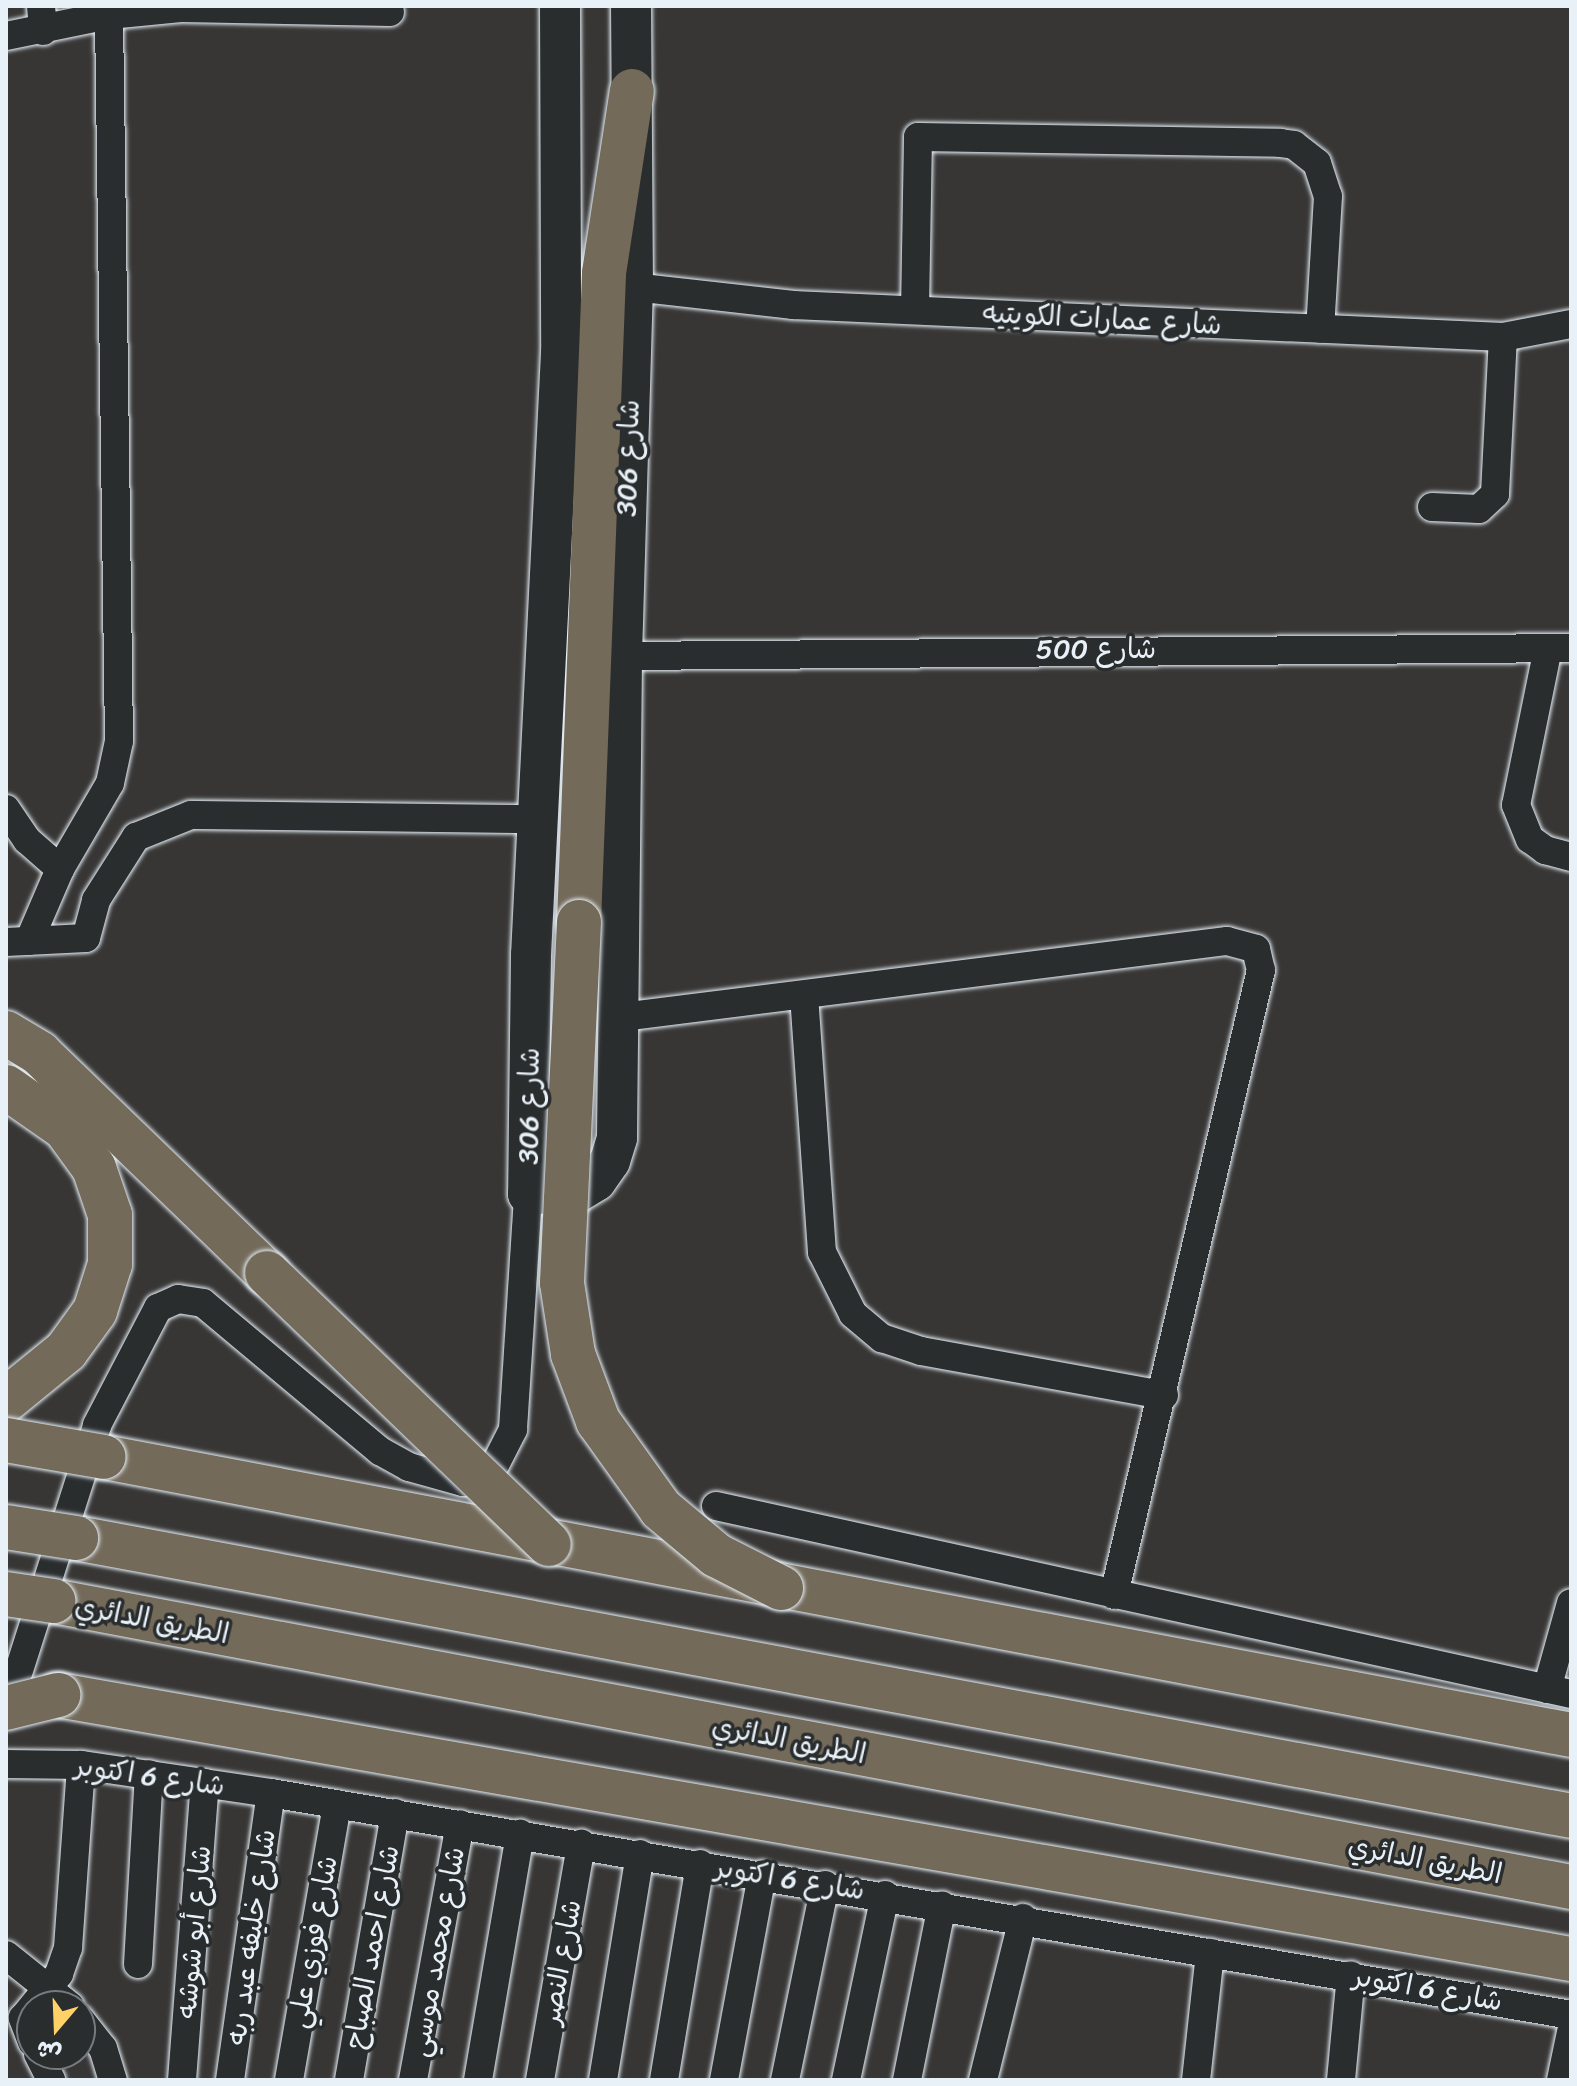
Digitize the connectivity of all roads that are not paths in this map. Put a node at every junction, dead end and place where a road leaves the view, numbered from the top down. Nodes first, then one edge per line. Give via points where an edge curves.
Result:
1 (560, 6) edge
2 (631, 6) edge
3 (390, 12) dead end
4 (109, 15) junction
5 (42, 18) edge
6 (6, 36) edge
7 (632, 91) junction
8 (633, 287) junction
9 (915, 310) junction
10 (1571, 324) edge
11 (1320, 329) junction
12 (1503, 337) junction
13 (1432, 507) dead end
14 (1560, 648) edge
15 (622, 656) junction
16 (6, 809) edge
17 (541, 819) junction
18 (1571, 857) edge
19 (60, 869) junction
20 (17, 942) edge
21 (804, 995) junction
22 (622, 1017) junction
23 (6, 1033) edge
24 (6, 1087) edge
25 (528, 1194) junction
26 (1164, 1395) junction
27 (6, 1400) edge
28 (6, 1440) edge
29 (716, 1506) dead end
30 (6, 1527) edge
31 (549, 1544) junction
32 (781, 1588) junction
33 (6, 1594) edge
34 (1114, 1595) junction
35 (1571, 1603) edge
36 (6, 1691) edge
37 (1559, 1691) edge
38 (58, 1695) junction
39 (6, 1709) edge
40 (1571, 1735) edge
41 (6, 1764) edge
42 (81, 1765) junction
43 (149, 1774) junction
44 (205, 1783) junction
45 (271, 1793) junction
46 (337, 1804) junction
47 (395, 1813) junction
48 (1571, 1816) edge
49 (460, 1824) junction
50 (520, 1834) junction
51 (581, 1844) junction
52 (640, 1854) junction
53 (700, 1864) junction
54 (762, 1874) junction
55 (825, 1885) junction
56 (1571, 1887) edge
57 (885, 1895) junction
58 (942, 1905) junction
59 (1023, 1918) junction
60 (1210, 1953) junction
61 (6, 1955) edge
62 (1571, 1959) edge
63 (138, 1964) dead end
64 (1351, 1975) junction
65 (49, 1984) junction
66 (44, 1990) edge
67 (55, 1990) edge
68 (1571, 2015) edge
69 (1571, 2032) edge
70 (96, 2039) edge
71 (113, 2080) edge
72 (182, 2080) edge
73 (230, 2080) edge
74 (289, 2080) edge
75 (349, 2080) edge
76 (413, 2080) edge
77 (478, 2080) edge
78 (540, 2080) edge
79 (603, 2080) edge
80 (664, 2080) edge
81 (724, 2080) edge
82 (785, 2080) edge
83 (846, 2080) edge
84 (907, 2080) edge
85 (983, 2080) edge
86 (1196, 2080) edge
87 (1341, 2080) edge
88 (1561, 2080) edge

1 - 17 street, شارع 306 via 561,353
2 - 7 street, شارع 306
3 - 4 street via 243,6
4 - 5 street
4 - 19 street via 119,741 110,783
5 - 6 street
7 - 8 street, شارع 306
7 - 32 highway, bridge via 604,273 562,1283 566,1318 593,1410 637,1482 716,1555
8 - 9 street, شارع عمارات الكويتيه via 793,305
8 - 15 street, شارع 306
9 - 11 street, شارع عمارات الكويتيه
9 - 11 street via 918,137 1280,143 1294,145 1317,163 1328,196
10 - 12 street, شارع عمارات الكويتيه
11 - 12 street, شارع عمارات الكويتيه
12 - 13 street via 1495,494 1479,509
14 - 15 street, شارع 500
14 - 18 street via 1516,805 1530,839 1545,850
15 - 22 street, شارع 306
16 - 19 street via 27,840
17 - 20 street via 191,815 136,837 96,900 86,938
17 - 25 street, شارع 306 via 531,955
19 - 20 street
21 - 22 street
21 - 26 street via 822,1252 853,1314 882,1338 921,1351
21 - 26 street via 1227,941 1256,949 1261,970
22 - 25 street, شارع 306 via 617,1138 610,1161 596,1181 576,1193
23 - 31 highway, bridge via 39,1053
24 - 27 highway via 65,1128 94,1168 110,1215 110,1264 95,1311 66,1351
25 - 39 street via 513,1429 496,1463 463,1482 409,1467 380,1451 203,1303 178,1299 158,1308 97,1425
26 - 34 street
28 - 31 highway, bridge
29 - 34 street
30 - 48 highway, bridge
31 - 32 highway
32 - 40 highway
33 - 56 highway, الطريق الدائري, bridge
34 - 37 street
35 - 37 street
36 - 38 highway
38 - 39 highway, bridge
38 - 62 highway
41 - 42 street, شارع 6 اكتوبر
42 - 43 street, شارع 6 اكتوبر
42 - 65 street via 68,1948 59,1974
43 - 44 street, شارع 6 اكتوبر
43 - 63 street
44 - 45 street, شارع 6 اكتوبر
44 - 72 street, شارع أبو شوشه
45 - 46 street, شارع 6 اكتوبر
45 - 73 street, شارع خليفه عبد ربه
46 - 47 street, شارع 6 اكتوبر
46 - 74 street, شارع فوزي علي
47 - 49 street, شارع 6 اكتوبر
47 - 75 street, شارع احمد الصباح
49 - 50 street, شارع 6 اكتوبر
49 - 76 street, شارع محمد موسي
50 - 51 street, شارع 6 اكتوبر
50 - 77 street
51 - 52 street, شارع 6 اكتوبر
51 - 78 street, شارع النصر
52 - 53 street, شارع 6 اكتوبر
52 - 79 street
53 - 54 street, شارع 6 اكتوبر
53 - 80 street
54 - 55 street, شارع 6 اكتوبر
54 - 81 street
55 - 57 street, شارع 6 اكتوبر
55 - 82 street
57 - 58 street, شارع 6 اكتوبر
57 - 83 street
58 - 59 street, شارع 6 اكتوبر
58 - 84 street
59 - 60 street, شارع 6 اكتوبر
59 - 85 street
60 - 64 street, شارع 6 اكتوبر
60 - 86 street
61 - 65 street
64 - 68 street, شارع 6 اكتوبر
64 - 87 street
65 - 66 street
65 - 67 street
69 - 88 street
70 - 71 street

